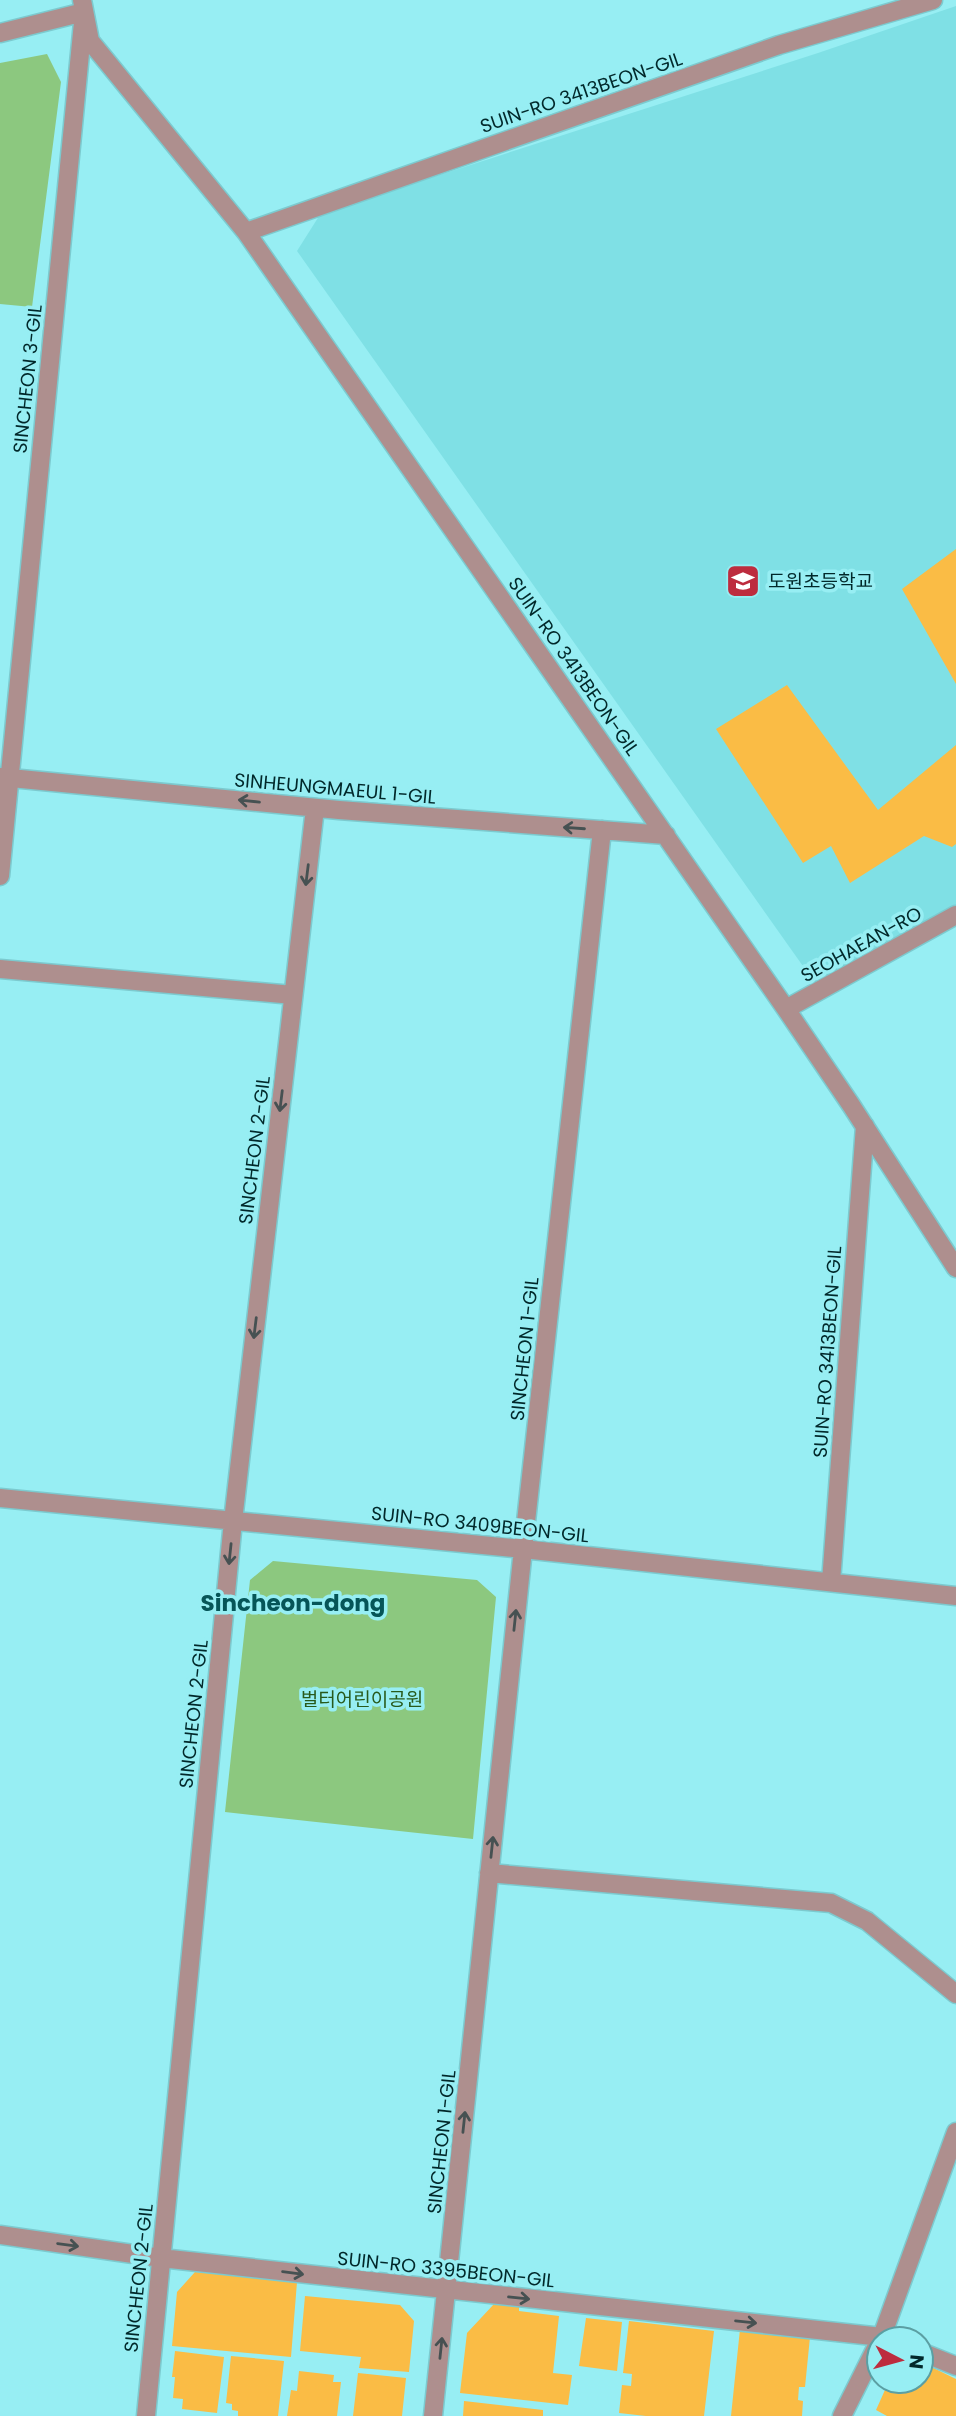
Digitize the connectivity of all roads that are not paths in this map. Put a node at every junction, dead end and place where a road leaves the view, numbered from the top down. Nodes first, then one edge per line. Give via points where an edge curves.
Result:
1 (933, 0) edge
2 (83, 6) edge
3 (0, 33) edge
4 (246, 232) junction
5 (4, 777) edge
6 (315, 808) junction
7 (602, 830) junction
8 (666, 835) junction
9 (0, 876) edge
10 (956, 915) edge
11 (0, 969) edge
12 (293, 995) junction
13 (786, 1009) junction
14 (865, 1126) junction
15 (956, 1268) edge
16 (0, 1498) edge
17 (233, 1521) junction
18 (523, 1549) junction
19 (831, 1582) junction
20 (956, 1595) edge
21 (489, 1873) junction
22 (956, 1994) edge
23 (956, 2132) edge
24 (0, 2235) edge
25 (162, 2258) junction
26 (447, 2290) junction
27 (887, 2325) edge
28 (865, 2337) edge
29 (935, 2358) edge
30 (956, 2366) edge
31 (865, 2372) edge
32 (146, 2416) edge
33 (433, 2416) edge
34 (842, 2416) edge

1 - 4 street, SUIN-RO 3413BEON-GIL via 779,45
2 - 3 street
2 - 4 street, SUIN-RO 3413BEON-GIL via 90,41
2 - 5 street, SINCHEON 3-GIL
4 - 8 street, SUIN-RO 3413BEON-GIL
6 -> 5 street, SINHEUNGMAEUL 1-GIL
5 - 9 street, SINCHEON 3-GIL
7 -> 6 street, SINHEUNGMAEUL 1-GIL
6 -> 12 street, SINCHEON 2-GIL
7 - 8 street, SINHEUNGMAEUL 1-GIL
7 - 18 street, SINCHEON 1-GIL
8 - 13 street, SUIN-RO 3413BEON-GIL
10 - 13 street, SEOHAEAN-RO
11 - 12 street
12 -> 17 street, SINCHEON 2-GIL
13 - 14 street, SUIN-RO 3413BEON-GIL
14 - 15 street, SUIN-RO 3413BEON-GIL
14 - 19 street, SUIN-RO 3413BEON-GIL
16 - 17 street, SUIN-RO 3409BEON-GIL
17 - 18 street, SUIN-RO 3409BEON-GIL
17 -> 25 street, SINCHEON 2-GIL
18 - 19 street, SUIN-RO 3409BEON-GIL
21 -> 18 street, SINCHEON 1-GIL
19 - 20 street, SUIN-RO 3409BEON-GIL
21 - 22 street via 831,1903 867,1922
26 -> 21 street, SINCHEON 1-GIL
23 - 27 street
24 -> 25 street, SUIN-RO 3395BEON-GIL
25 -> 26 street, SUIN-RO 3395BEON-GIL
25 - 32 street, SINCHEON 2-GIL
26 -> 28 street, SUIN-RO 3395BEON-GIL
33 -> 26 street, SINCHEON 1-GIL
29 - 30 street
31 - 34 street

